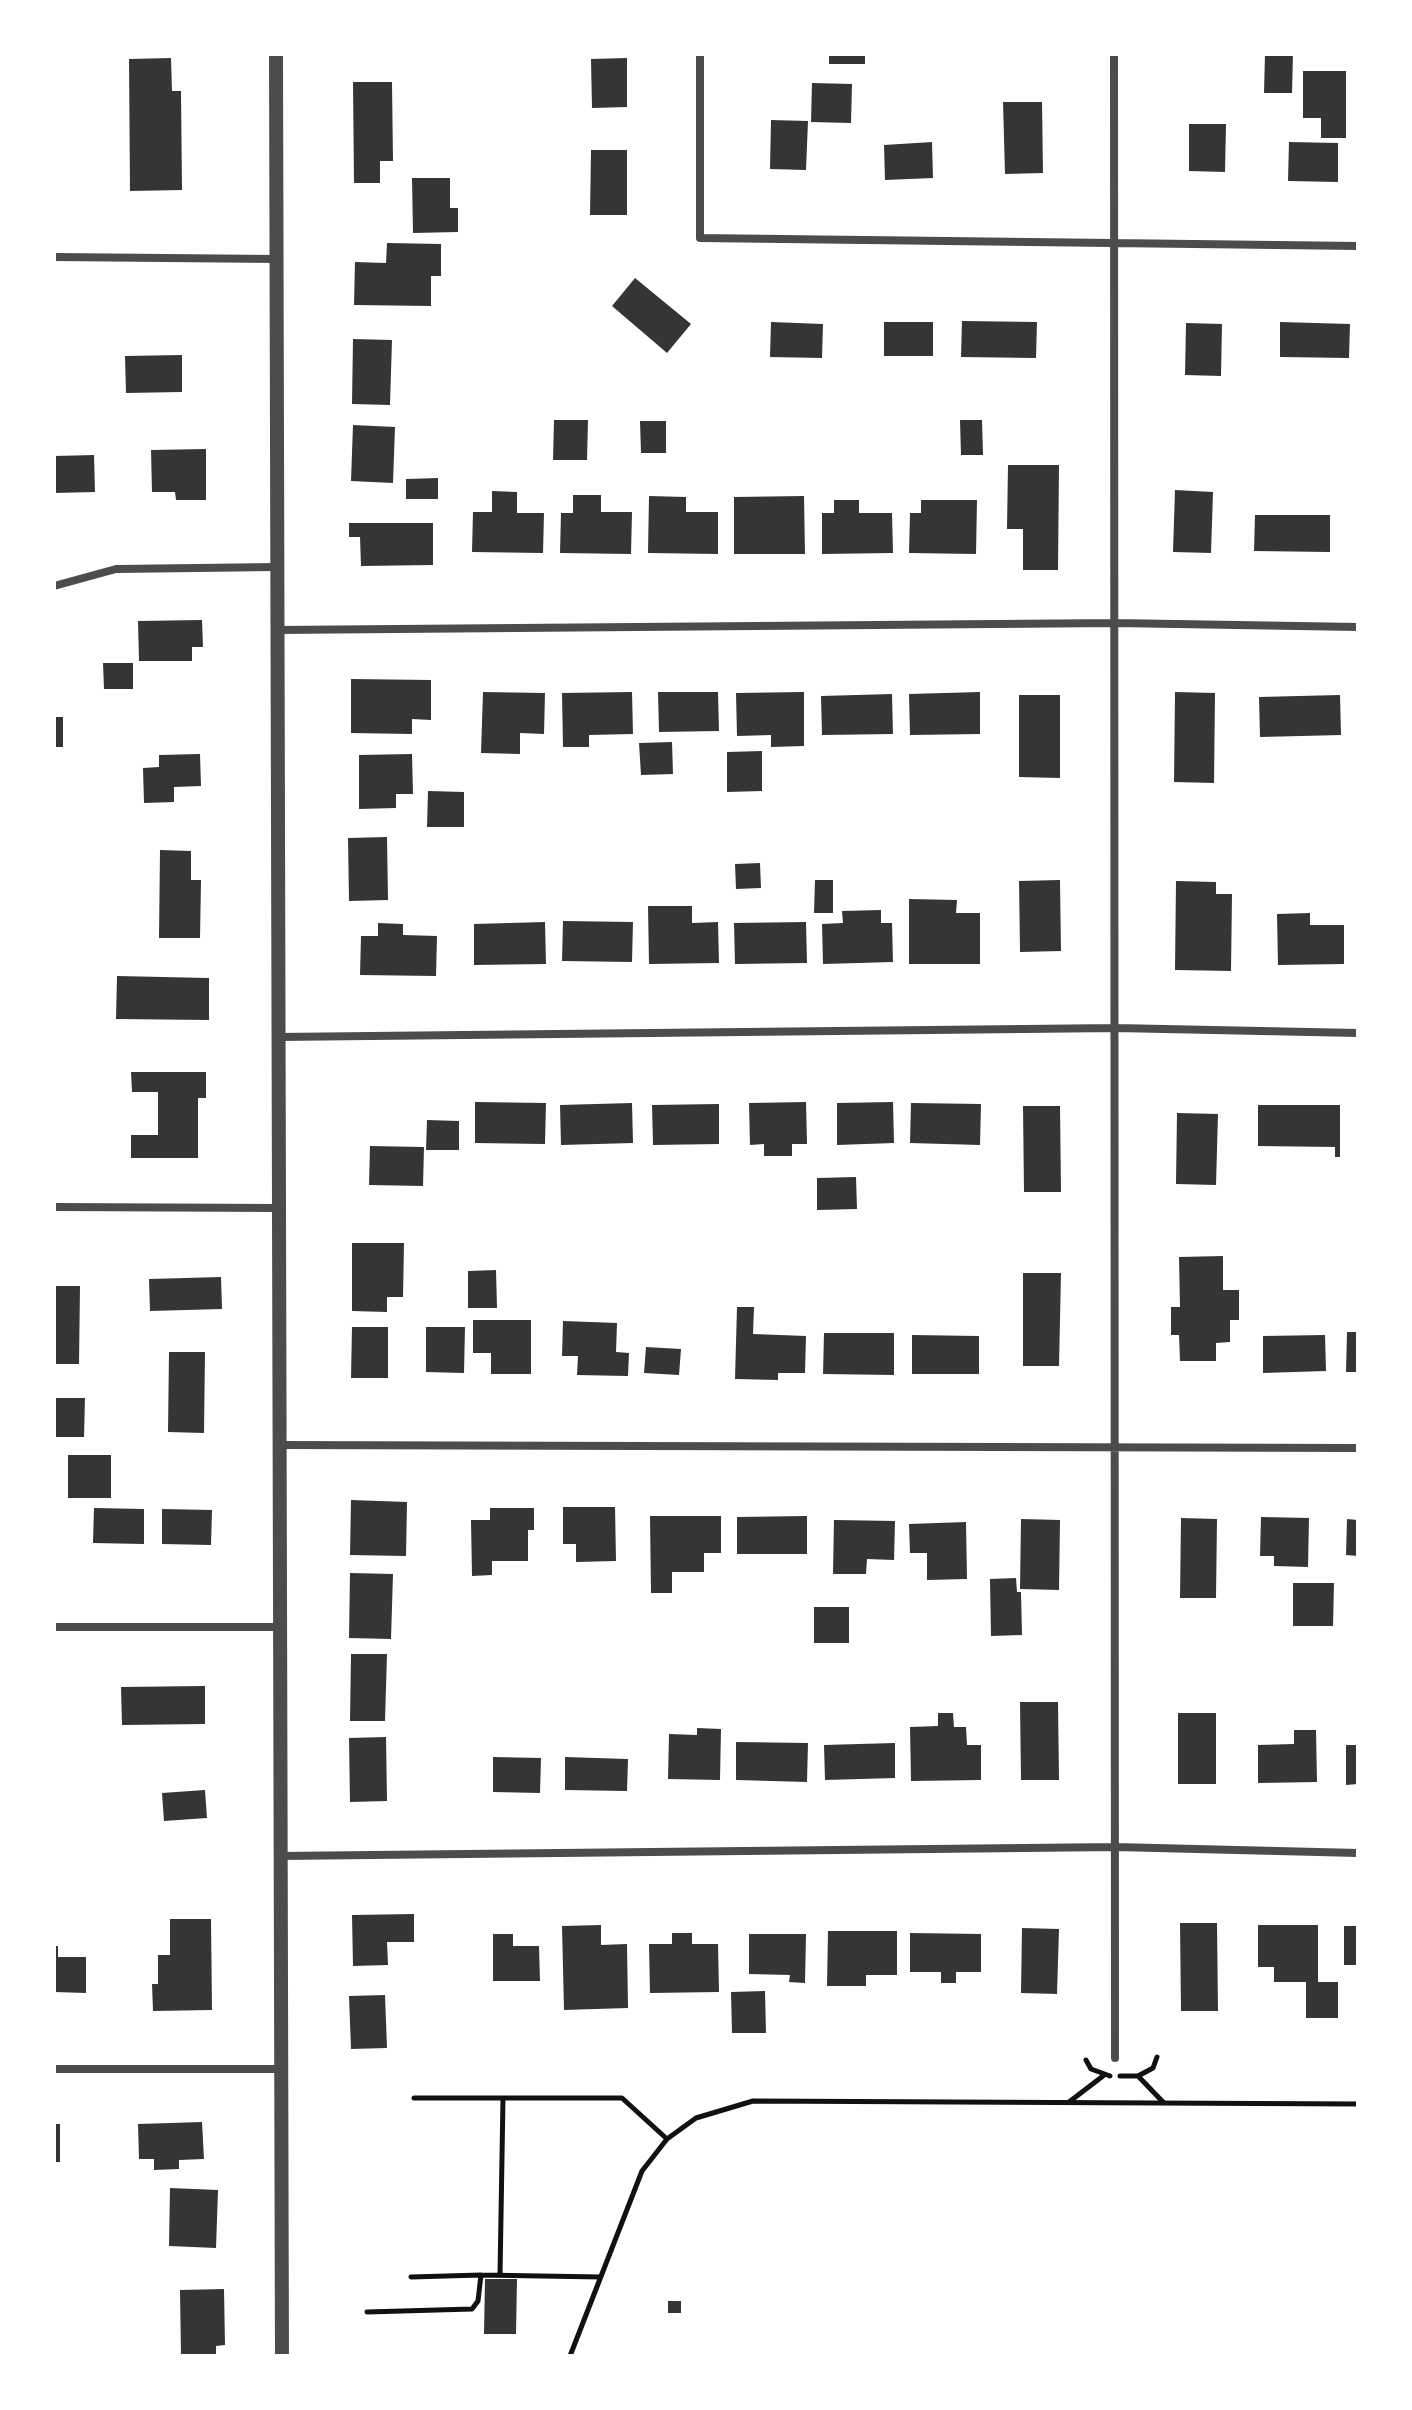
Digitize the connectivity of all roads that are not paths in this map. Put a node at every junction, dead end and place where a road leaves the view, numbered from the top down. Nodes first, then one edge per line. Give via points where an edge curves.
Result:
1 (276, 54) edge
2 (700, 54) edge
3 (1114, 54) edge
4 (1115, 243) junction
5 (1358, 246) edge
6 (54, 257) edge
7 (276, 259) junction
8 (277, 567) junction
9 (54, 586) edge
10 (1115, 623) junction
11 (1358, 627) edge
12 (277, 630) junction
13 (1116, 1028) junction
14 (1358, 1033) edge
15 (278, 1037) junction
16 (54, 1207) edge
17 (279, 1208) junction
18 (279, 1445) junction
19 (1116, 1445) junction
20 (1358, 1448) edge
21 (54, 1627) edge
22 (280, 1627) junction
23 (1116, 1847) junction
24 (1358, 1853) edge
25 (280, 1856) junction
26 (1115, 2058) dead end
27 (54, 2069) edge
28 (281, 2069) junction
29 (282, 2356) edge

1 - 7 street
2 - 4 street via 700,238
3 - 4 street
4 - 5 street
4 - 10 street
6 - 7 street
7 - 8 street
8 - 9 street via 116,569
8 - 12 street
10 - 11 street
10 - 12 street
10 - 13 street
12 - 15 street
13 - 14 street
13 - 15 street
13 - 19 street
15 - 17 street
16 - 17 street
17 - 18 street
18 - 19 street
18 - 22 street
19 - 20 street
19 - 23 street
21 - 22 street
22 - 25 street
23 - 24 street
23 - 25 street
23 - 26 street
25 - 28 street
27 - 28 street
28 - 29 street

